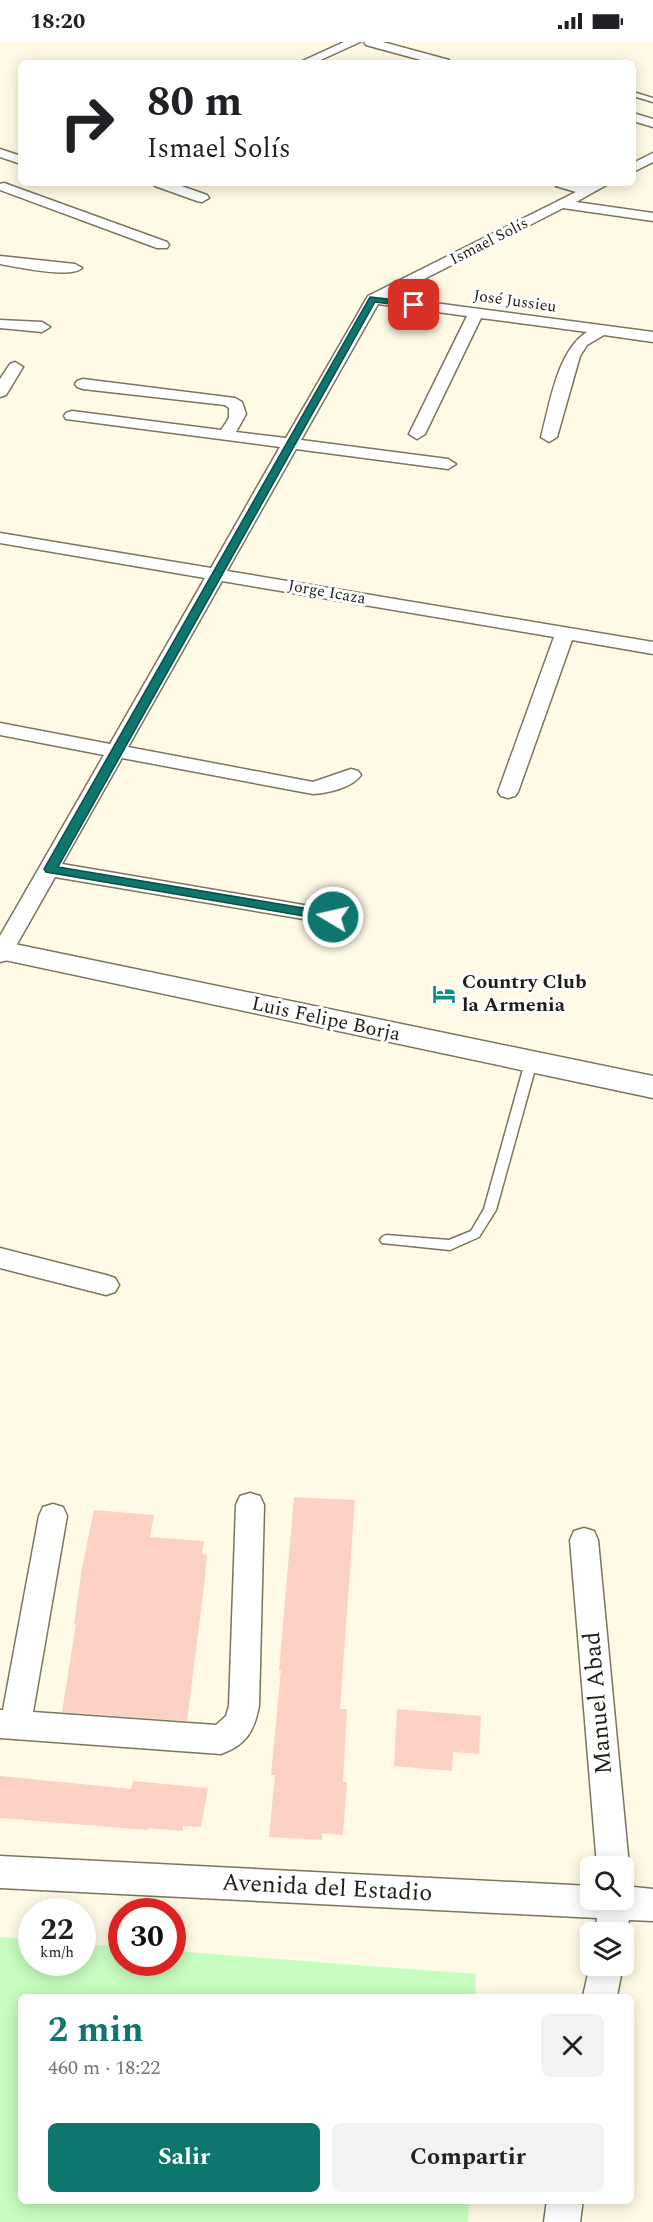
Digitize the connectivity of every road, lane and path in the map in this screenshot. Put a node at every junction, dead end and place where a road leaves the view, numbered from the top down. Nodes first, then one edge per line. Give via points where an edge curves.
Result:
1 (354, 42) edge
2 (370, 42) edge
3 (311, 60) edge
4 (434, 60) edge
5 (636, 95) edge
6 (653, 100) edge
7 (636, 118) edge
8 (653, 123) edge
9 (0, 153) edge
10 (653, 157) edge
11 (18, 159) edge
12 (636, 166) edge
13 (18, 181) edge
14 (168, 186) edge
15 (571, 186) edge
16 (597, 186) edge
17 (2, 188) edge
18 (588, 191) junction
19 (202, 198) dead end
20 (562, 204) junction
21 (653, 217) edge
22 (162, 245) dead end
23 (0, 260) edge
24 (75, 268) dead end
25 (373, 299) junction
26 (476, 314) junction
27 (0, 324) edge
28 (42, 327) dead end
29 (601, 330) junction
30 (653, 338) edge
31 (15, 367) dead end
32 (83, 384) dead end
33 (0, 392) edge
34 (72, 416) dead end
35 (417, 434) dead end
36 (225, 435) junction
37 (549, 437) dead end
38 (291, 443) junction
39 (448, 464) dead end
40 (0, 538) edge
41 (218, 573) junction
42 (565, 633) junction
43 (653, 648) edge
44 (0, 729) edge
45 (118, 750) junction
46 (351, 775) dead end
47 (507, 792) dead end
48 (50, 869) junction
49 (333, 917) dead end
50 (1, 952) edge
51 (531, 1062) junction
52 (653, 1087) edge
53 (386, 1240) dead end
54 (0, 1258) edge
55 (106, 1285) dead end
56 (250, 1506) dead end
57 (53, 1516) dead end
58 (584, 1540) dead end
59 (7, 1725) edge
60 (612, 1856) edge
61 (0, 1872) edge
62 (653, 1905) edge
63 (615, 1911) edge
64 (604, 1976) edge
65 (600, 1994) edge
66 (565, 2204) edge
67 (562, 2222) edge

1 - 3 street
2 - 4 street
5 - 6 lane
7 - 8 street
9 - 11 street
10 - 12 street
13 - 17 street
14 - 19 street
15 - 18 street
16 - 18 street, Ismael Solís
17 - 22 street
18 - 20 street, Ismael Solís
20 - 21 street
20 - 25 street, Ismael Solís
23 - 24 street
25 - 26 street, José Jussieu
25 - 38 street
26 - 29 street, José Jussieu
26 - 35 street
27 - 28 street
29 - 30 street, José Jussieu
29 - 37 street via 582,342 572,356
31 - 33 street
32 - 36 street via 229,401 237,405 239,413
34 - 36 street
36 - 38 street
38 - 39 street
38 - 41 street
40 - 41 street, Jorge Icaza
41 - 42 street, Jorge Icaza
41 - 45 street
42 - 43 street, Jorge Icaza
42 - 47 street
44 - 45 street
45 - 46 street via 313,788
45 - 48 street
48 - 49 street
48 - 50 street
50 - 51 street, Luis Felipe Borja
51 - 52 street, Luis Felipe Borja
51 - 53 lane via 490,1210 476,1234 450,1245
54 - 55 street
56 - 59 street via 244,1706 240,1724 221,1740
57 - 59 street
58 - 60 street, Manuel Abad
61 - 63 street, Avenida del Estadio
62 - 63 street, Avenida del Estadio
64 - 65 street
66 - 67 street

